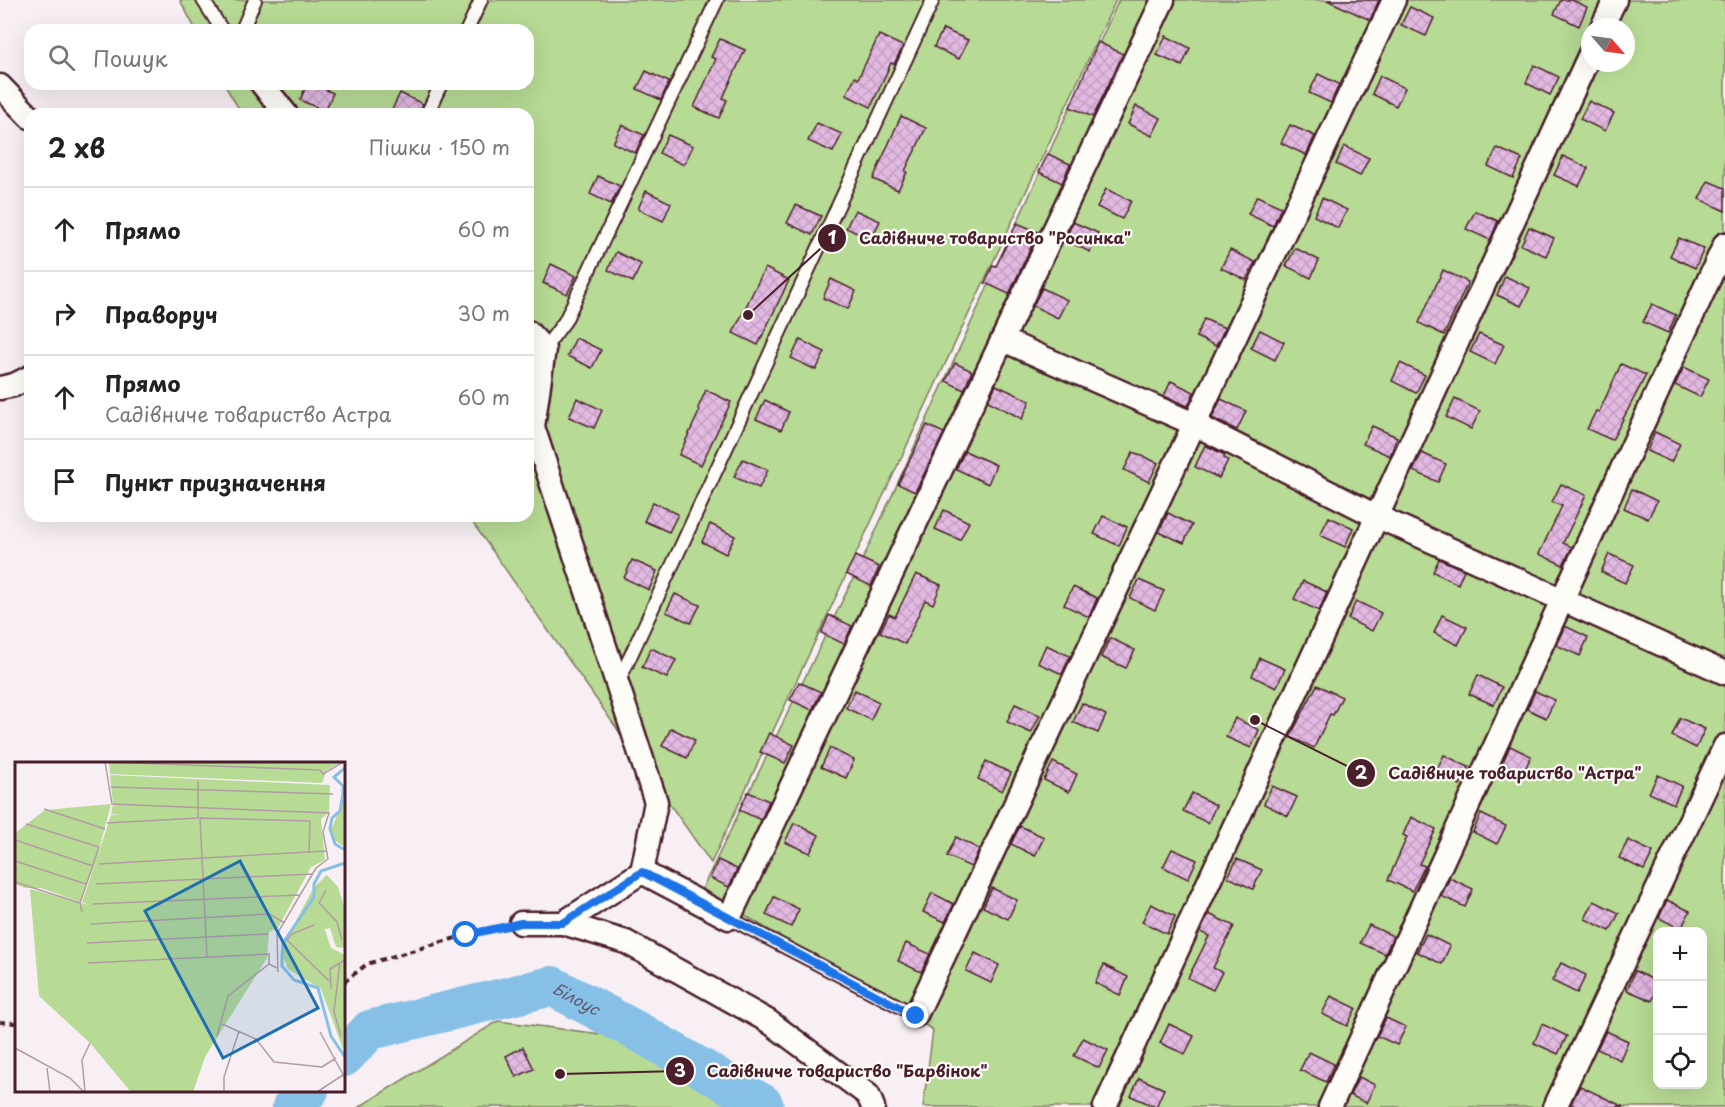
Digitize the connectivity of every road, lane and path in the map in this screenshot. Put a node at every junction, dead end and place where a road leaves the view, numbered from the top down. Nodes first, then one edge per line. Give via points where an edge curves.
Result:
1 (202, 0) edge
2 (255, 0) edge
3 (481, 0) edge
4 (717, 0) edge
5 (933, 0) edge
6 (1163, 0) edge
7 (1394, 0) edge
8 (1615, 0) edge
9 (1606, 18) edge
10 (218, 24) edge
11 (245, 24) edge
12 (470, 24) edge
13 (1582, 72) edge
14 (0, 86) edge
15 (267, 90) edge
16 (438, 90) edge
17 (281, 108) edge
18 (430, 108) edge
19 (24, 111) edge
20 (1725, 244) edge
21 (534, 338) edge
22 (1003, 340) junction
23 (544, 349) junction
24 (24, 380) edge
25 (0, 388) edge
26 (534, 420) edge
27 (1194, 424) junction
28 (534, 430) edge
29 (1376, 516) junction
30 (1563, 600) junction
31 (1725, 673) edge
32 (617, 686) junction
33 (1725, 746) edge
34 (642, 872) junction
35 (729, 918) junction
36 (521, 923) joint
37 (563, 923) junction
38 (345, 981) edge
39 (916, 1016) joint
40 (0, 1022) edge
41 (15, 1023) edge
42 (873, 1107) edge
43 (1105, 1107) edge
44 (1330, 1107) edge
45 (1555, 1107) edge

1 - 10 lane
2 - 11 lane
3 - 12 lane
4 - 23 lane via 565,321
5 - 32 lane
6 - 22 street
7 - 27 street
8 - 9 street
13 - 29 street
14 - 19 street
15 - 17 street
16 - 18 lane
20 - 30 street
21 - 23 street
22 - 27 street
22 - 35 street
23 - 26 street
24 - 25 street
27 - 29 street
27 - 39 street
28 - 32 street
29 - 30 street
29 - 43 street
30 - 31 street
30 - 44 street
32 - 34 street via 656,802
33 - 45 street
34 - 35 street
34 - 37 street
35 - 39 lane
36 - 37 street
36 - 38 path via 367,964
37 - 42 street via 626,942 768,1021 868,1095
40 - 41 path

